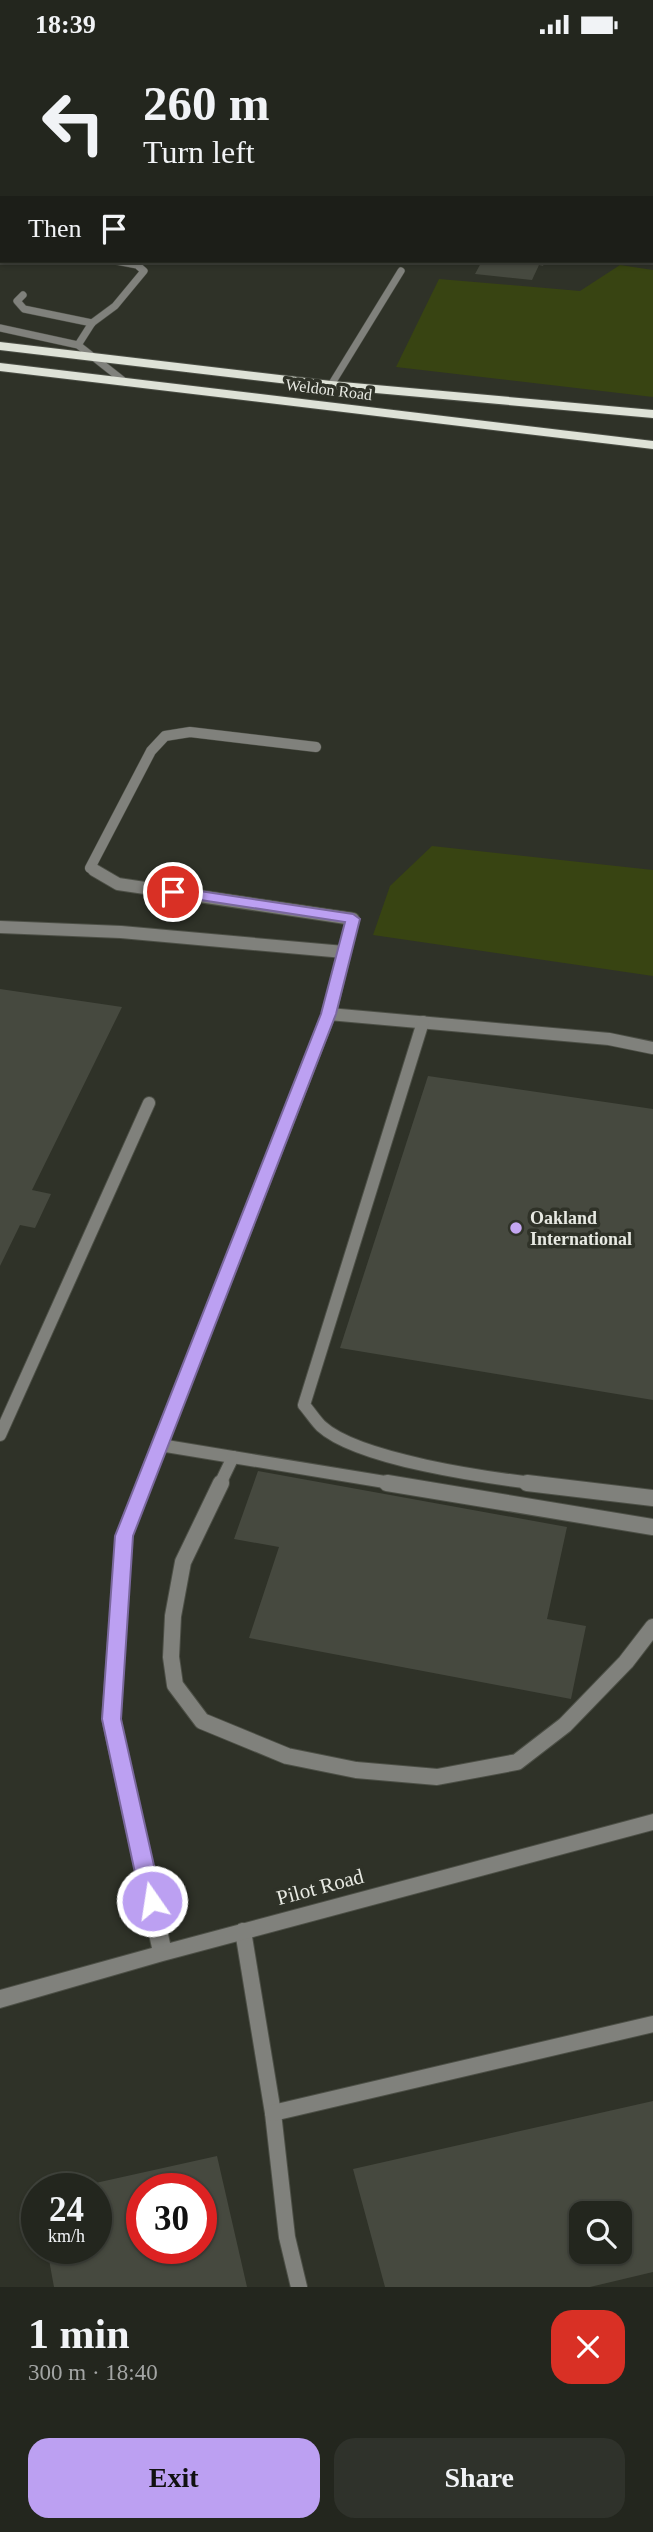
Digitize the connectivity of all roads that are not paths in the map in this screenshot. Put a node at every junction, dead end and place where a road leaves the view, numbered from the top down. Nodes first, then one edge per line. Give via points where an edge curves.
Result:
1 (126, 263) edge
2 (401, 271) dead end
3 (23, 295) dead end
4 (92, 323) junction
5 (0, 328) edge
6 (78, 345) junction
7 (0, 346) edge
8 (100, 359) junction
9 (0, 367) edge
10 (125, 382) junction
11 (331, 385) junction
12 (653, 414) edge
13 (653, 445) edge
14 (316, 747) dead end
15 (353, 919) joint
16 (0, 927) edge
17 (344, 952) junction
18 (329, 1014) junction
19 (423, 1021) junction
20 (653, 1048) edge
21 (149, 1103) dead end
22 (0, 1435) edge
23 (160, 1445) junction
24 (233, 1457) junction
25 (653, 1498) edge
26 (653, 1527) edge
27 (653, 1627) edge
28 (653, 1822) edge
29 (243, 1931) junction
30 (163, 1953) junction
31 (0, 1999) edge
32 (653, 2024) edge
33 (273, 2113) junction
34 (299, 2287) edge

1 - 4 lane via 145,271 115,306
2 - 11 lane
3 - 4 lane via 17,301 24,309
4 - 6 lane
5 - 6 lane
6 - 8 lane
7 - 8 highway, Weldon Road
8 - 10 lane
8 - 11 highway, Weldon Road
9 - 10 highway, Weldon Road
10 - 13 highway, Weldon Road
11 - 12 highway, Weldon Road
14 - 15 lane via 190,732 165,736 151,751 90,868 118,884
15 - 17 street
16 - 17 lane via 121,932
17 - 18 street
18 - 19 lane
18 - 23 street
19 - 20 lane via 609,1039
19 - 25 lane via 304,1405 306,1414 361,1448 448,1471
21 - 22 lane
23 - 24 lane
23 - 30 street via 124,1536 111,1719
24 - 26 lane
24 - 27 lane via 183,1562 173,1616 175,1685 202,1721 287,1756 356,1770 437,1777 517,1762 565,1725
28 - 29 street, Pilot Road
29 - 30 street, Pilot Road
29 - 33 lane
30 - 31 street, Pilot Road
32 - 33 lane
33 - 34 lane via 287,2237

